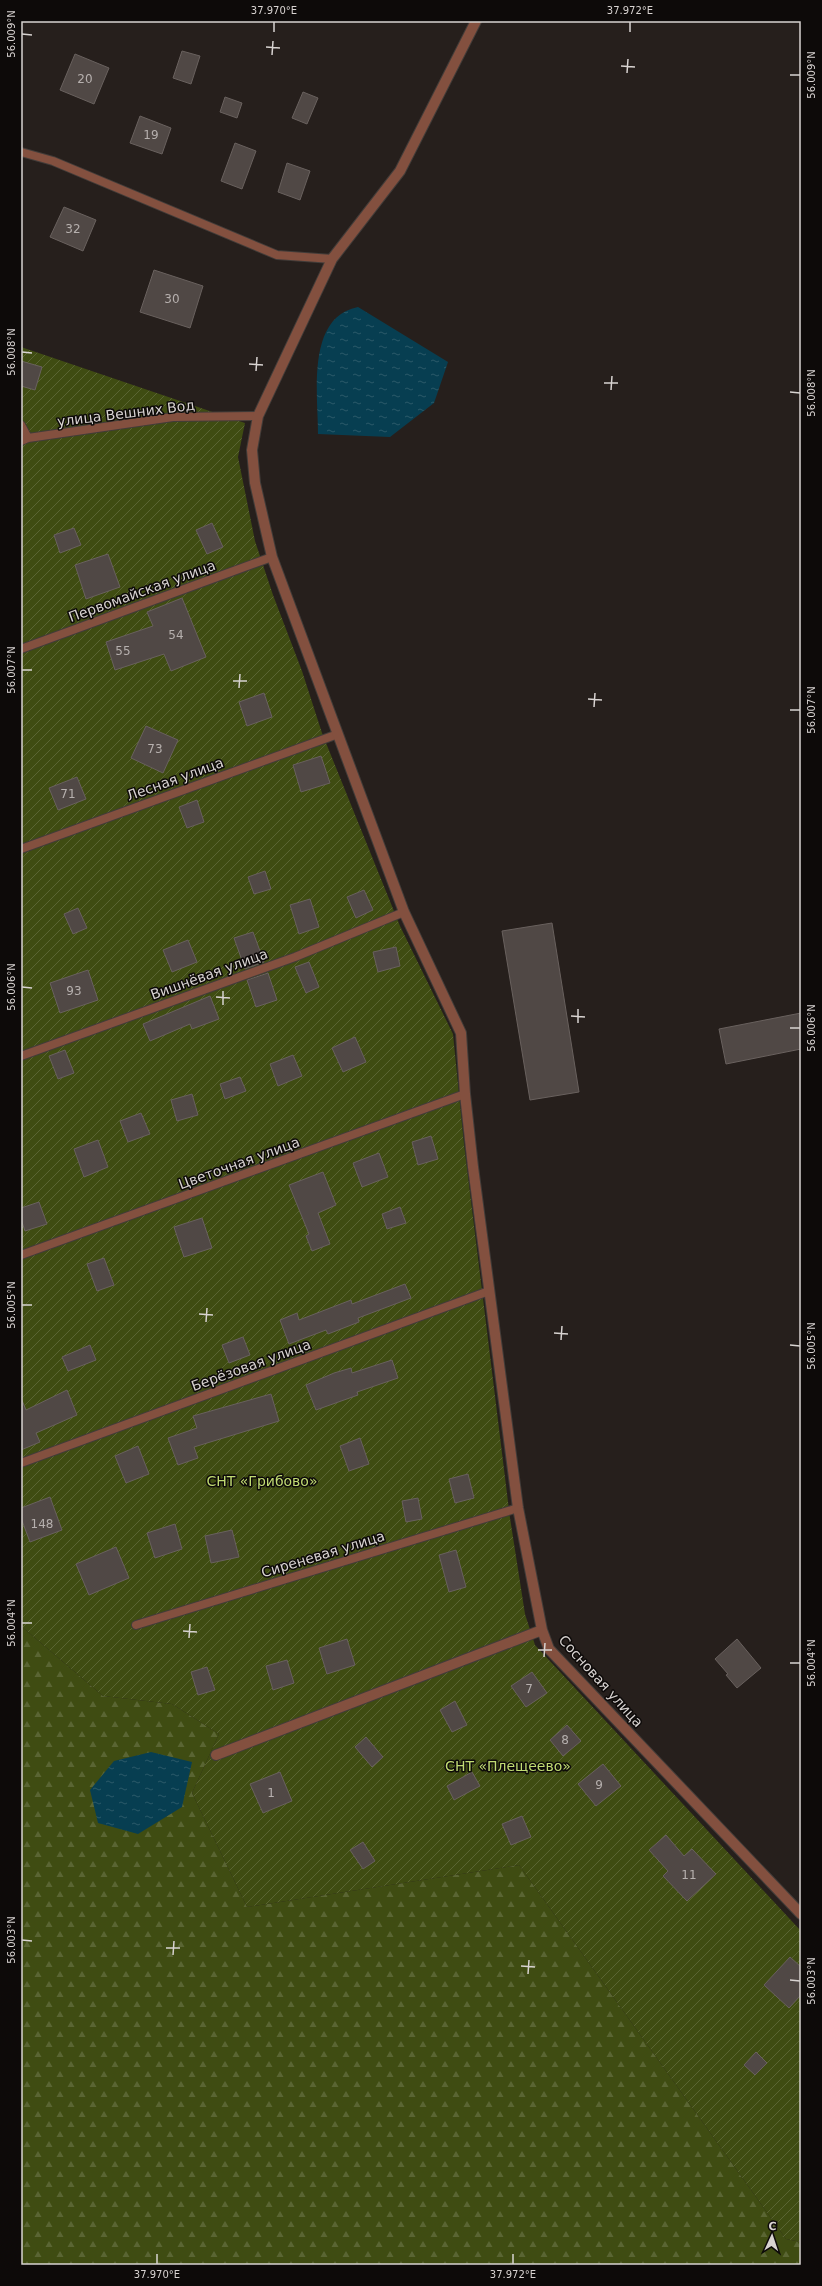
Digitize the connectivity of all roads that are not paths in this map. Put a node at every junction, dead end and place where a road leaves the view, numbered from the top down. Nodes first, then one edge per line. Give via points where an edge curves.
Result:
1 (476, 21) edge
2 (21, 152) edge
3 (332, 259) junction
4 (258, 416) junction
5 (21, 424) edge
6 (24, 439) edge
7 (272, 557) junction
8 (21, 649) edge
9 (338, 734) junction
10 (21, 849) edge
11 (404, 912) junction
12 (21, 1056) edge
13 (465, 1094) junction
14 (21, 1256) edge
15 (489, 1291) junction
16 (21, 1463) edge
17 (518, 1508) junction
18 (136, 1625) dead end
19 (542, 1630) junction
20 (216, 1755) dead end
21 (801, 1914) edge

1 - 3 street via 400,171
2 - 3 lane via 53,162 277,255
3 - 4 street
4 - 6 lane, улица Вешних Вод via 173,417
4 - 7 street via 252,450 255,483
5 - 6 lane
7 - 8 lane, Первомайская улица
7 - 9 street
9 - 10 lane, Лесная улица
9 - 11 street
11 - 12 lane, Вишнёвая улица via 295,957
11 - 13 street via 462,1033
13 - 14 lane, Цветочная улица
13 - 15 street
15 - 16 lane, Берёзовая улица
15 - 17 street
17 - 18 lane, Сиреневая улица
17 - 19 street
19 - 20 street, Сосновая улица
19 - 21 street, Сосновая улица via 549,1649

